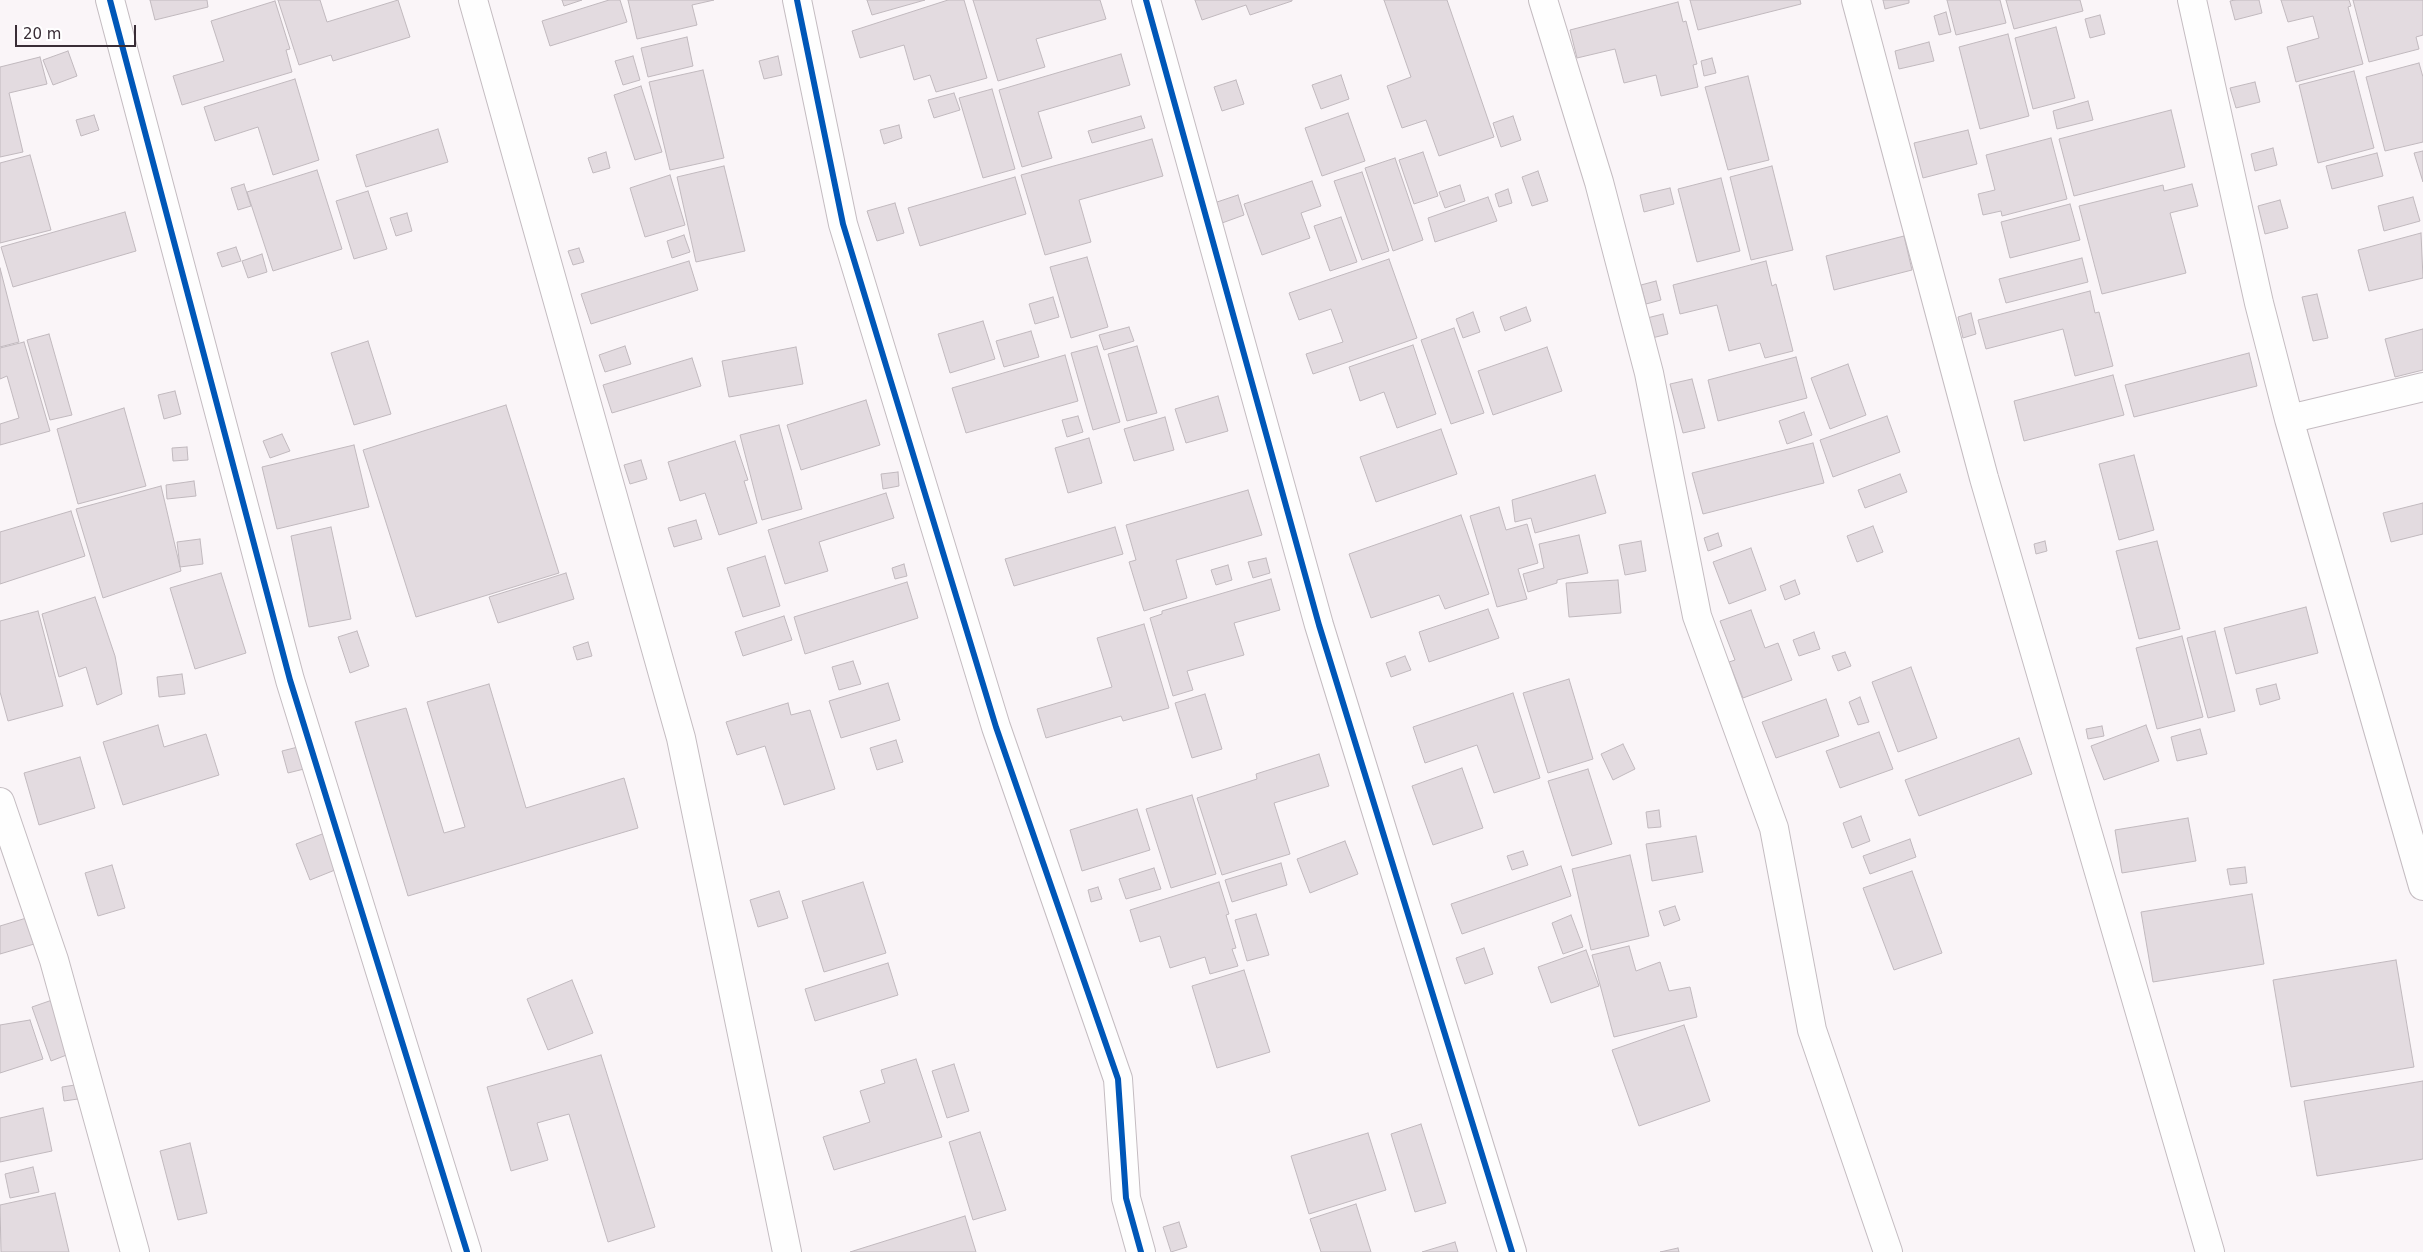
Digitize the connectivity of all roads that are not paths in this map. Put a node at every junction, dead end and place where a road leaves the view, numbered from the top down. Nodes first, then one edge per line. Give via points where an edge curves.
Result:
1 (110, 0) edge
2 (473, 0) edge
3 (798, 0) edge
4 (1146, 0) edge
5 (1543, 0) edge
6 (1856, 0) edge
7 (2192, 0) edge
8 (2423, 386) edge
9 (2289, 420) junction
10 (0, 802) edge
11 (2423, 886) edge
12 (135, 1252) edge
13 (467, 1252) edge
14 (787, 1252) edge
15 (1141, 1252) edge
16 (1512, 1252) edge
17 (1888, 1252) edge
18 (2210, 1252) edge

1 - 13 street via 290,680
2 - 14 street via 681,738
3 - 15 street via 843,224 996,727 1118,1079 1126,1198
4 - 16 street via 1319,625
5 - 17 street via 1600,182 1649,372 1697,616 1774,828 1812,1030
6 - 18 street via 1984,478
7 - 9 street via 2259,303
8 - 9 street
9 - 11 street
10 - 12 street via 54,960

